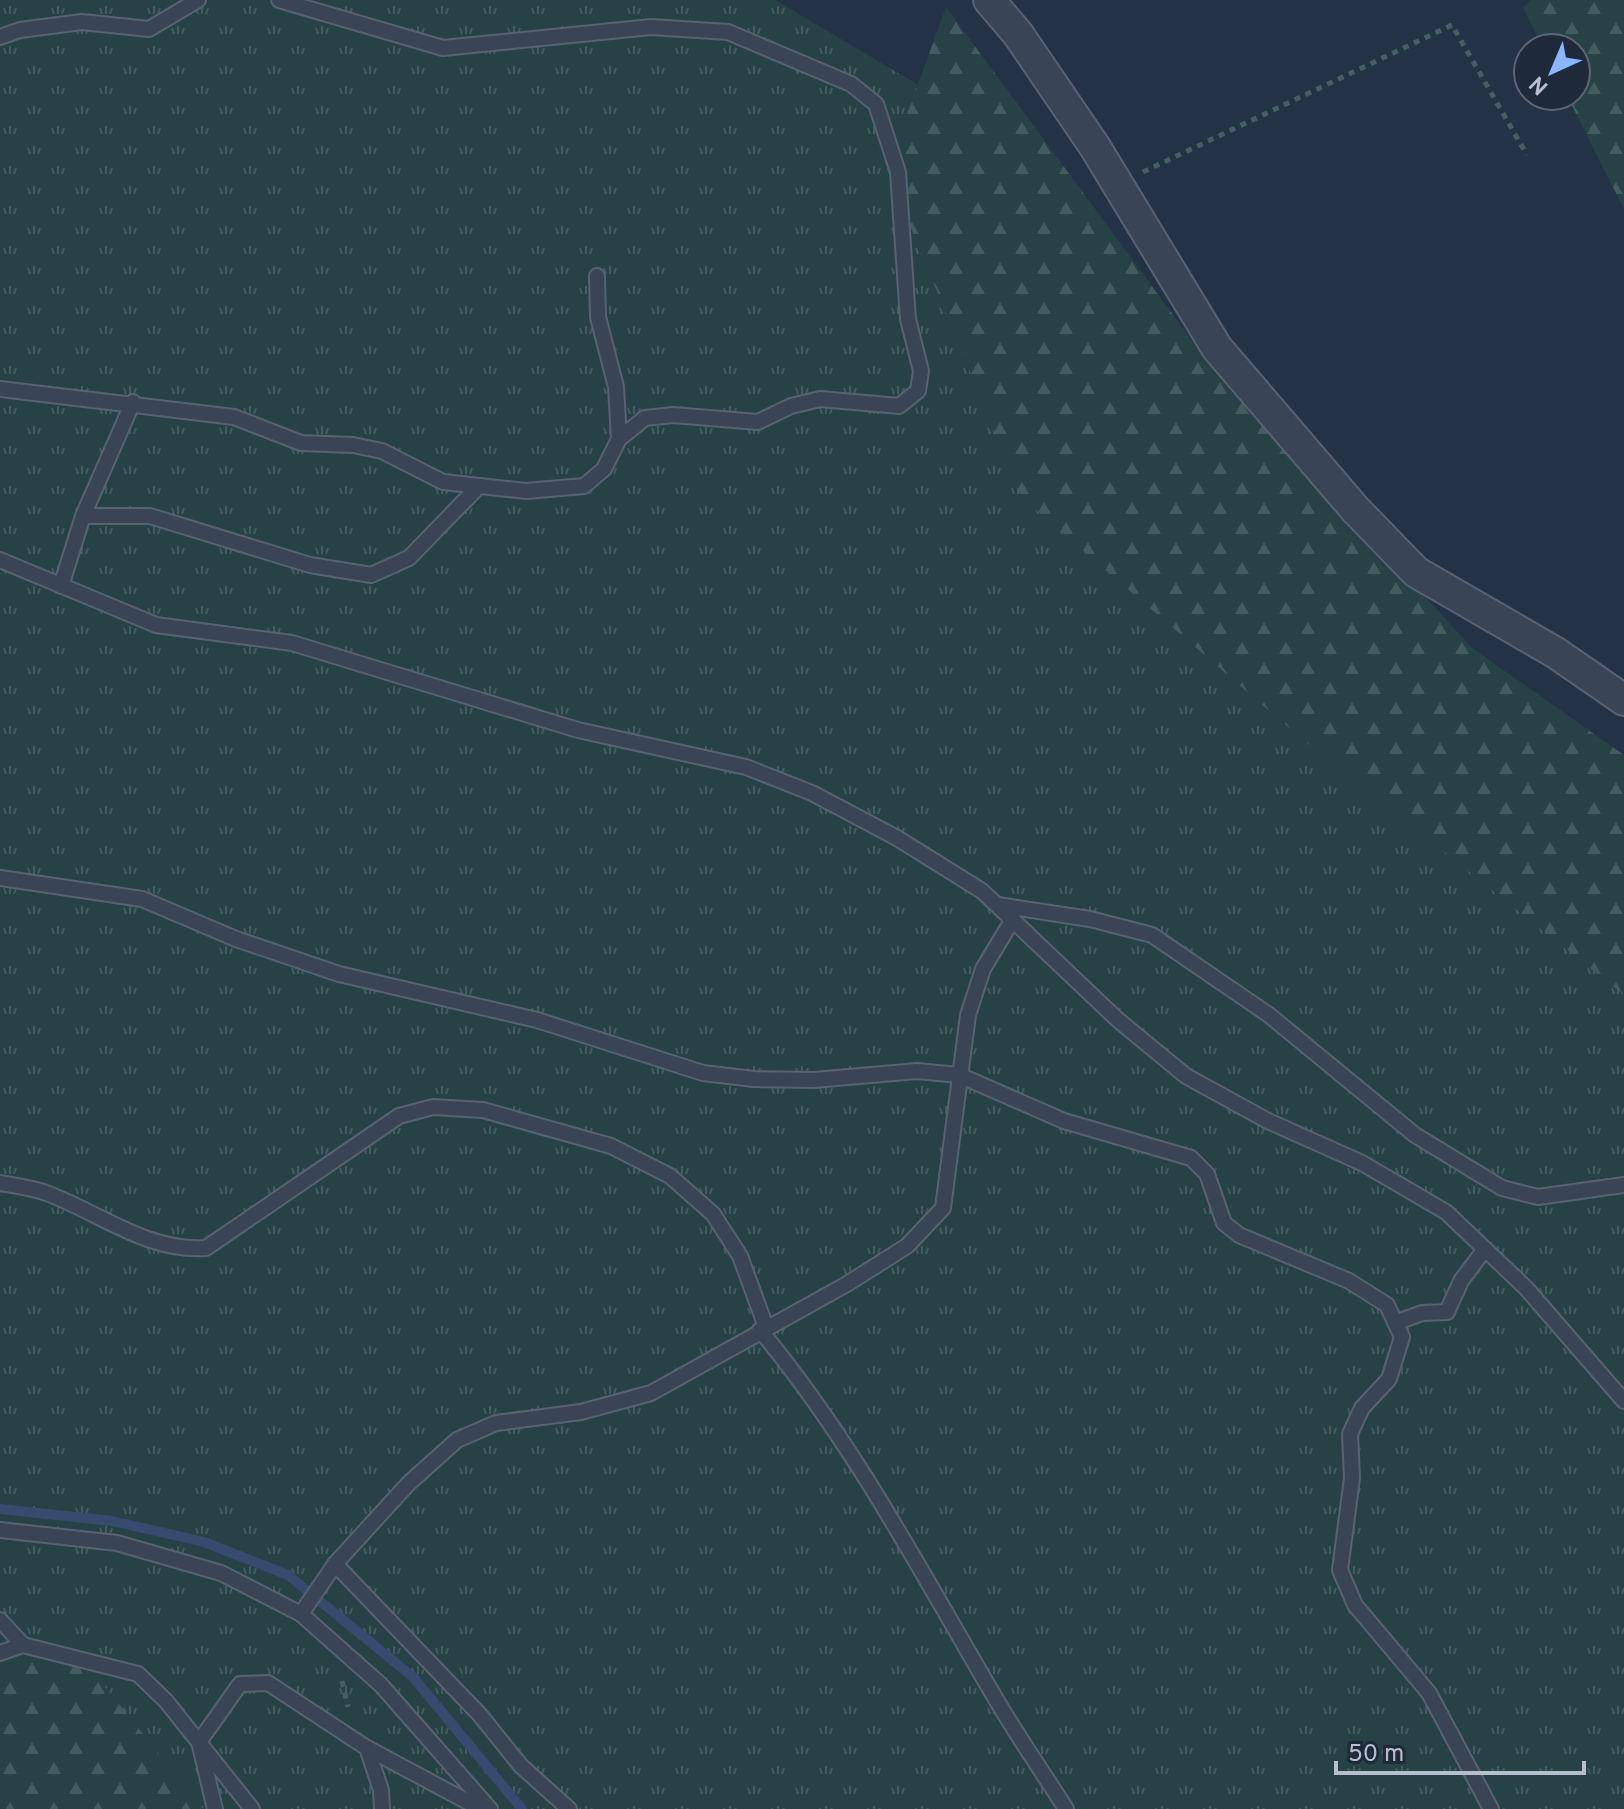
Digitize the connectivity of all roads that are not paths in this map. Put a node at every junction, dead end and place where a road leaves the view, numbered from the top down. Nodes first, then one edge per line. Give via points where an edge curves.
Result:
1 (198, 0) edge
2 (279, 0) edge
3 (989, 0) edge
4 (0, 37) edge
5 (597, 276) dead end
6 (0, 389) edge
7 (133, 402) junction
8 (619, 439) junction
9 (479, 486) junction
10 (83, 516) junction
11 (0, 560) edge
12 (61, 586) junction
13 (1624, 700) edge
14 (0, 878) edge
15 (998, 905) junction
16 (1013, 919) junction
17 (959, 1075) junction
18 (0, 1183) edge
19 (1624, 1185) edge
20 (1485, 1249) junction
21 (1395, 1323) junction
22 (763, 1329) junction
23 (1624, 1401) edge
24 (0, 1530) edge
25 (335, 1564) junction
26 (303, 1611) junction
27 (0, 1620) edge
28 (23, 1645) junction
29 (0, 1653) edge
30 (199, 1742) junction
31 (362, 1745) junction
32 (215, 1809) edge
33 (252, 1809) edge
34 (382, 1809) edge
35 (481, 1809) edge
36 (490, 1809) edge
37 (569, 1809) edge
38 (1066, 1809) edge
39 (1491, 1809) edge

1 - 4 lane via 149,29 82,22
2 - 8 lane via 443,48 651,27 728,32 851,84 876,104 898,172 908,319 921,371 918,391 899,406 820,399 758,422 645,418
3 - 13 street via 1018,34 1117,184 1217,348 1404,563
5 - 8 lane via 598,317 616,387
6 - 7 lane
7 - 9 lane via 234,417 301,443 382,451 443,482
7 - 10 lane
8 - 9 lane via 604,469 584,486 526,491
9 - 10 lane via 409,558 371,575 310,565 150,516
10 - 12 lane
11 - 12 lane
12 - 15 lane via 156,625 292,643 578,730 746,767 812,793 897,838
14 - 17 lane via 142,899 339,974 499,1009 703,1073 814,1080 917,1071
15 - 16 lane
15 - 19 lane via 1152,935 1269,1015 1415,1135 1502,1188 1538,1197
16 - 17 lane via 979,981
16 - 20 lane via 1118,1020 1186,1076 1268,1121 1362,1163 1446,1212
17 - 21 lane via 1064,1121 1191,1158 1207,1174 1224,1223 1239,1235 1349,1281 1387,1305
17 - 22 lane via 943,1208 907,1246
18 - 22 lane via 47,1193 177,1250 206,1248 399,1116 433,1107 483,1110 611,1146 670,1176 713,1214 740,1256
20 - 21 lane via 1461,1281 1447,1312 1422,1313
20 - 23 lane
21 - 39 lane via 1402,1337 1389,1379 1362,1408 1350,1434 1352,1478 1340,1570 1355,1605 1429,1693
22 - 25 lane via 651,1393 581,1412 496,1423 457,1440 408,1484
22 - 38 lane via 818,1403
24 - 26 lane via 132,1547 221,1573
25 - 26 lane
25 - 37 lane via 480,1715 521,1766
26 - 36 lane via 381,1685
27 - 28 lane
28 - 29 lane
28 - 30 lane via 138,1674
30 - 31 lane via 240,1684 268,1683
30 - 32 lane
30 - 33 lane
31 - 34 lane via 381,1790
31 - 35 lane

